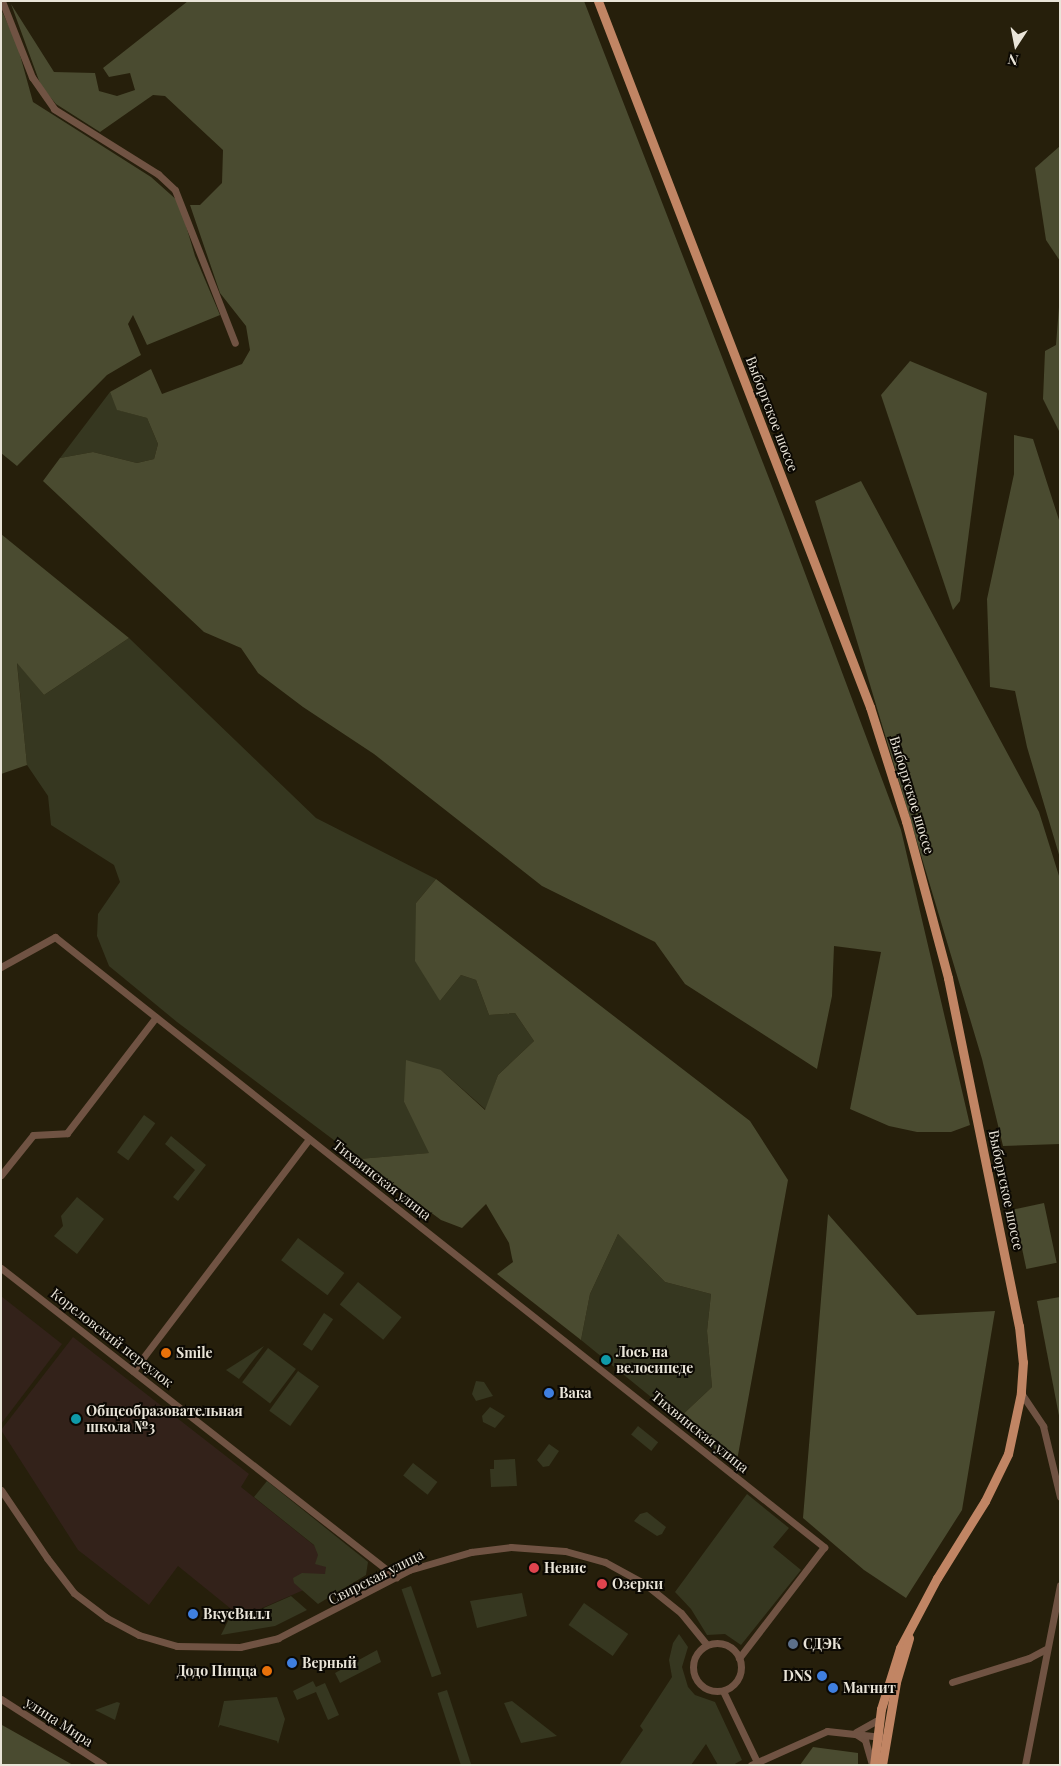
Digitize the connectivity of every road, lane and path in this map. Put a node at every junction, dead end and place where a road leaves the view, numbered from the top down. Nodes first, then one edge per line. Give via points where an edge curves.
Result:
1 (2, 1) edge
2 (598, 1) edge
3 (235, 343) dead end
4 (1, 967) edge
5 (156, 1017) junction
6 (308, 1139) junction
7 (1, 1175) edge
8 (1, 1268) edge
9 (133, 1371) junction
10 (1021, 1393) junction
11 (1, 1490) edge
12 (1060, 1497) edge
13 (396, 1577) junction
14 (1060, 1585) edge
15 (918, 1612) junction
16 (707, 1645) junction
17 (1046, 1649) junction
18 (740, 1658) junction
19 (952, 1682) dead end
20 (722, 1691) junction
21 (1, 1699) edge
22 (879, 1719) junction
23 (853, 1732) junction
24 (881, 1736) junction
25 (754, 1763) edge
26 (104, 1765) edge
27 (873, 1765) edge
28 (882, 1765) edge
29 (1025, 1765) edge

1 - 3 street via 32,77 54,108 158,174 175,190
2 - 10 main road, Выборгское шоссе via 870,707 912,838 948,978 1012,1283 1023,1362
4 - 5 street, Тихвинская улица via 55,936
5 - 6 street, Тихвинская улица
5 - 7 street via 67,1133 33,1135
6 - 9 street
6 - 18 street, Тихвинская улица via 492,1281 824,1547
8 - 9 street, Кореловский переулок
9 - 13 street, Кореловский переулок
10 - 12 street via 1043,1426
10 - 15 main road, Выборгское шоссе via 1016,1428 999,1476
11 - 13 street, Свирская улица via 74,1593 107,1618 139,1635 178,1646 240,1647 278,1638
13 - 16 street, Свирская улица via 437,1560 488,1549 565,1551 606,1562 645,1584 681,1613
14 - 17 street
15 - 22 main road, Выборгское шоссе via 897,1656
15 - 24 main road, Выборгское шоссе
16 - 18 street via 726,1645
16 - 20 street via 694,1660 696,1680 712,1691
17 - 19 street via 1029,1658
17 - 29 street
18 - 20 street via 738,1680
20 - 25 street
21 - 26 street, улица Мира
22 - 23 street
22 - 24 main road, Выборгское шоссе
23 - 24 street
23 - 25 street via 816,1734
23 - 27 street via 865,1740
24 - 27 main road, Выборгское шоссе
24 - 28 main road, Выборгское шоссе

